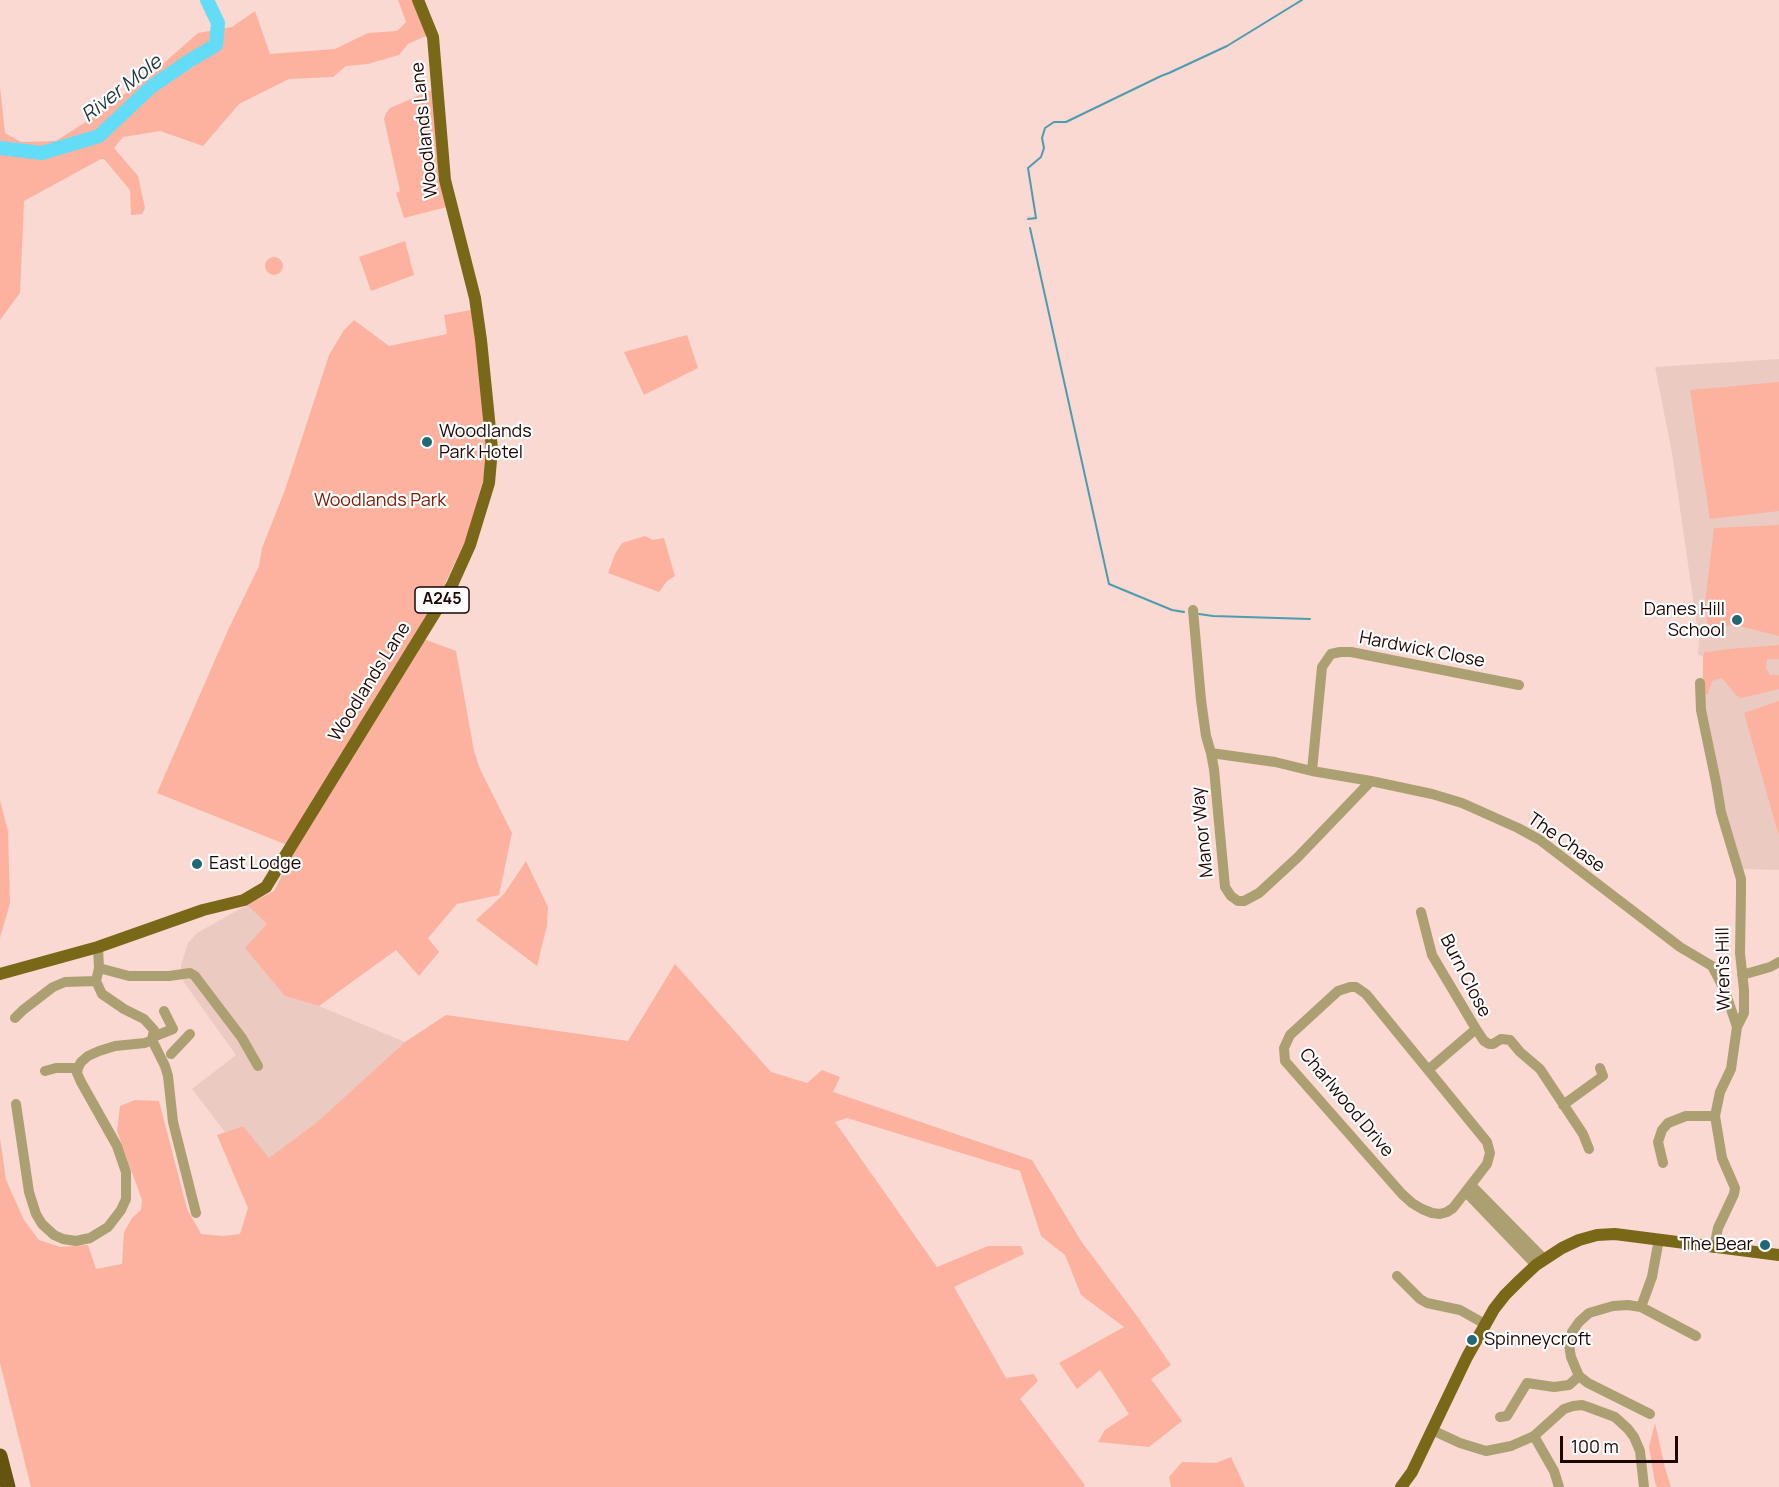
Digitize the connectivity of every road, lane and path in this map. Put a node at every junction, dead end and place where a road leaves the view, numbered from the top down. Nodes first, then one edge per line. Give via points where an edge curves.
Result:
1 (418, 0) edge
2 (1193, 610) dead end
3 (1700, 683) dead end
4 (1519, 685) dead end
5 (1211, 753) junction
6 (1312, 771) junction
7 (1371, 781) junction
8 (1421, 912) dead end
9 (98, 946) junction
10 (1779, 962) edge
11 (99, 968) junction
12 (0, 974) edge
13 (1742, 975) junction
14 (96, 981) junction
15 (164, 1011) dead end
16 (15, 1018) dead end
17 (1737, 1027) junction
18 (173, 1029) junction
19 (1476, 1029) junction
20 (152, 1038) junction
21 (171, 1054) dead end
22 (258, 1066) dead end
23 (78, 1068) junction
24 (1600, 1068) dead end
25 (1428, 1070) junction
26 (45, 1071) dead end
27 (16, 1104) dead end
28 (1563, 1105) junction
29 (1715, 1116) junction
30 (1589, 1149) dead end
31 (1663, 1163) dead end
32 (1469, 1189) junction
33 (196, 1213) dead end
34 (1659, 1239) junction
35 (1714, 1248) junction
36 (1779, 1255) edge
37 (1540, 1262) junction
38 (1397, 1276) dead end
39 (1641, 1307) junction
40 (1485, 1324) junction
41 (1696, 1336) dead end
42 (1579, 1376) junction
43 (1650, 1414) dead end
44 (1500, 1417) dead end
45 (1432, 1430) junction
46 (1534, 1436) junction
47 (0, 1456) edge
48 (8, 1487) edge
49 (1401, 1487) edge
50 (1559, 1487) edge
51 (1644, 1487) edge

1 - 9 main road, Woodlands Lane / A245 via 433,37 445,180 475,298 492,449 489,483 470,545 452,585 266,887 244,900
2 - 5 street, Manor Way via 1201,700
3 - 13 street, Wren's Hill via 1701,710 1721,812 1741,879
4 - 6 street, Hardwick Close via 1351,652 1331,654 1322,667
5 - 6 street, The Chase
5 - 7 street, Manor Way via 1225,887 1238,901 1245,901 1274,881
6 - 7 street, The Chase
7 - 17 street, The Chase via 1462,802 1540,840 1680,947 1712,966
8 - 19 street, Burn Close via 1432,955
9 - 11 street
9 - 12 main road, Woodlands Lane / A245
10 - 13 street
11 - 14 street
11 - 22 street via 129,976 195,976
13 - 17 street, Wren's Hill via 1744,1013
14 - 16 street via 65,982 53,987
14 - 20 street via 102,994 144,1019 154,1030
15 - 18 street
17 - 29 street, Wren's Hill via 1733,1062
18 - 20 street
18 - 21 street via 188,1040
19 - 25 street, Burn Close
19 - 28 street via 1489,1044 1510,1040 1540,1069
20 - 23 street via 145,1043 99,1051 88,1056
20 - 33 street via 168,1076 173,1122
23 - 26 street
23 - 27 street via 81,1082 117,1146 126,1173 126,1199 108,1227 99,1233 76,1241 63,1239 42,1224 29,1192
24 - 28 street via 1603,1077
25 - 32 street, Charlwood Drive via 1489,1147 1488,1164
25 - 32 street, Charlwood Drive via 1356,987 1338,991 1290,1035 1284,1048 1288,1066 1412,1203 1440,1214 1453,1208
28 - 30 street
29 - 31 street via 1686,1116 1668,1123 1658,1142
29 - 35 street, Wren's Hill via 1722,1158 1735,1188
32 - 37 street
34 - 35 main road
34 - 37 main road via 1597,1235 1579,1240
34 - 39 street
35 - 36 main road
37 - 40 main road via 1505,1295
38 - 40 street via 1420,1299 1460,1310
39 - 41 street
39 - 42 street via 1600,1309 1579,1322 1569,1345
40 - 45 main road
42 - 43 street
42 - 44 street via 1569,1385 1527,1383 1507,1416
45 - 46 street via 1486,1451
45 - 49 main road
46 - 50 street
46 - 51 street via 1564,1409 1573,1406 1607,1413 1634,1437 1640,1451
47 - 48 highway

